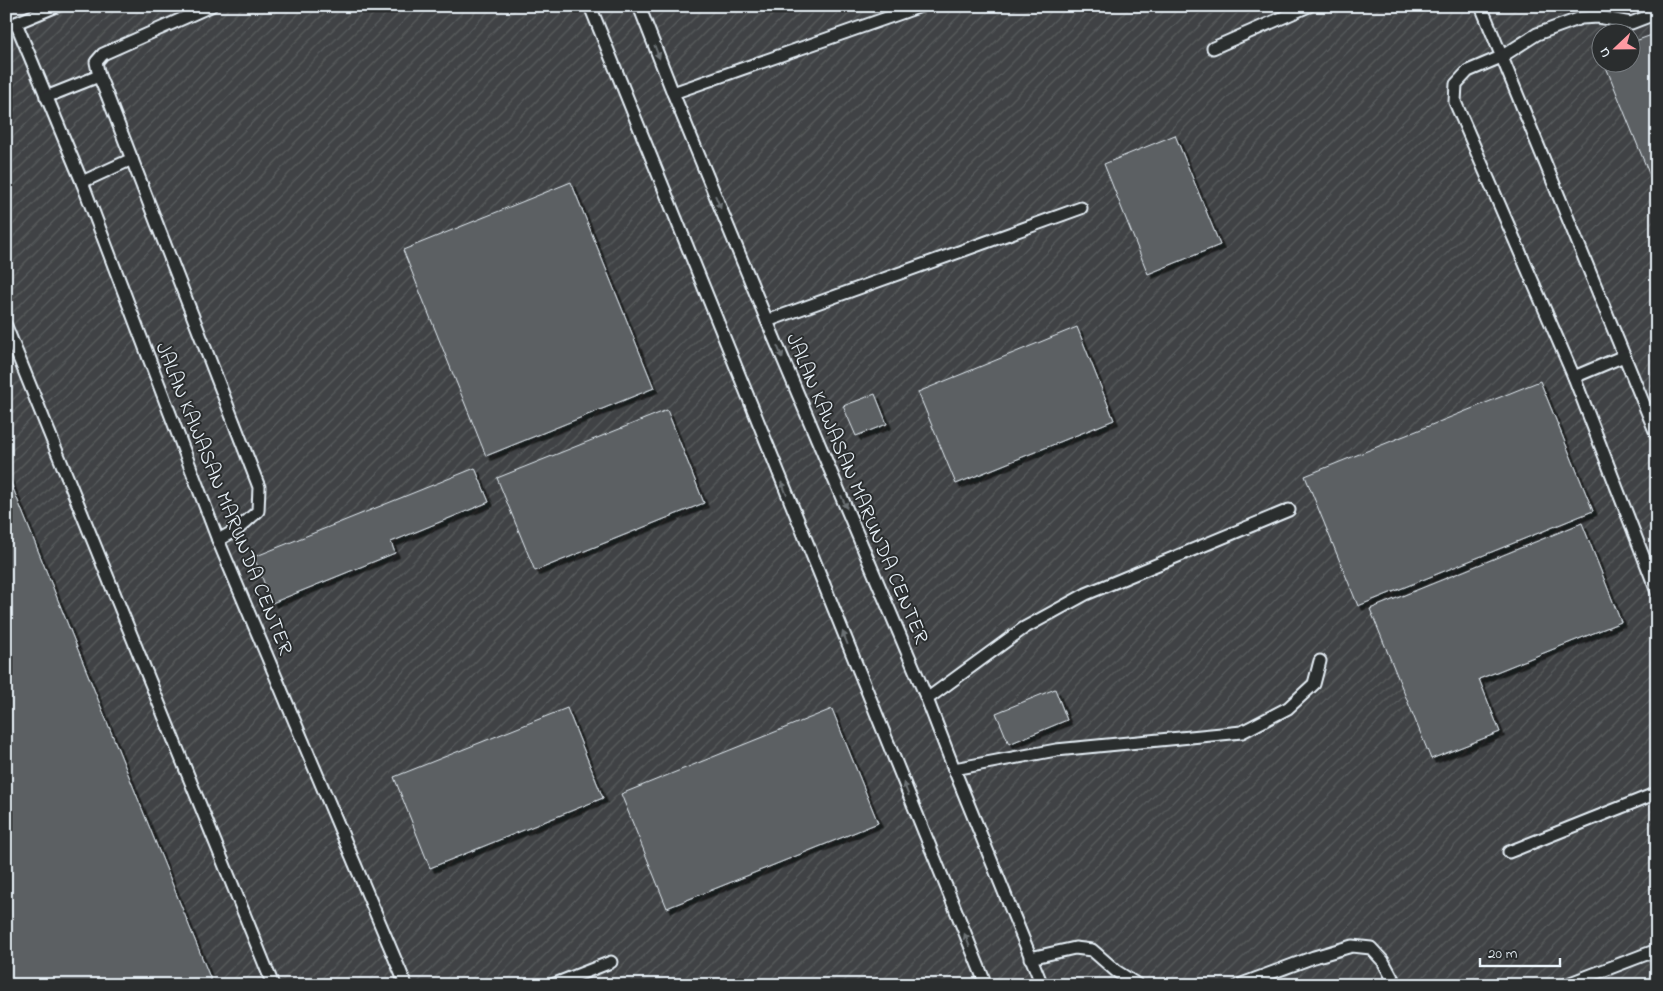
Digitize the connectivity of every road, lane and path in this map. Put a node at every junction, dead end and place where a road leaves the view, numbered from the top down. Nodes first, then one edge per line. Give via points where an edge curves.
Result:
1 (57, 6) edge
2 (211, 6) edge
3 (590, 6) edge
4 (639, 6) edge
5 (921, 6) edge
6 (1309, 6) edge
7 (1481, 6) edge
8 (1577, 6) edge
9 (1657, 13) edge
10 (1581, 18) junction
11 (11, 25) edge
12 (1213, 48) dead end
13 (1501, 57) junction
14 (99, 76) junction
15 (673, 92) junction
16 (46, 97) junction
17 (132, 159) junction
18 (82, 182) junction
19 (1081, 208) dead end
20 (768, 321) junction
21 (6, 326) edge
22 (1624, 356) junction
23 (1574, 378) junction
24 (1657, 436) edge
25 (1289, 510) dead end
26 (218, 540) junction
27 (1657, 592) edge
28 (1320, 661) dead end
29 (927, 699) junction
30 (954, 769) junction
31 (1657, 792) edge
32 (1509, 852) dead end
33 (1657, 950) edge
34 (1030, 958) junction
35 (611, 962) dead end
36 (273, 985) edge
37 (406, 985) edge
38 (552, 985) edge
39 (986, 985) edge
40 (1042, 985) edge
41 (1138, 985) edge
42 (1240, 985) edge
43 (1396, 985) edge
44 (1565, 985) edge

1 - 11 lane, JALAN KAWASAN MARUNDA CENTER
2 - 14 lane via 103,54 96,62
39 -> 3 lane
4 -> 15 lane, JALAN KAWASAN MARUNDA CENTER
5 - 15 lane
6 - 12 lane
7 - 13 lane
8 - 10 lane
9 - 10 lane via 1631,23 1598,17
10 - 13 lane via 1537,34
11 - 16 lane, JALAN KAWASAN MARUNDA CENTER
13 - 22 lane
13 - 23 lane via 1468,71 1456,84 1455,102
14 - 16 lane
14 - 17 lane
15 -> 20 lane, JALAN KAWASAN MARUNDA CENTER
16 - 18 lane, JALAN KAWASAN MARUNDA CENTER
17 - 18 lane
17 - 26 lane via 259,487 258,510 238,529
18 - 26 lane, JALAN KAWASAN MARUNDA CENTER
19 - 20 lane
20 -> 29 lane, JALAN KAWASAN MARUNDA CENTER
21 - 36 lane
22 - 23 lane
22 - 24 lane
23 - 27 lane
25 - 29 lane via 1086,594 1024,628
26 - 37 lane, JALAN KAWASAN MARUNDA CENTER
28 - 30 lane via 1314,684 1288,708 1242,732 1056,750
29 - 30 lane, JALAN KAWASAN MARUNDA CENTER
30 - 34 lane, JALAN KAWASAN MARUNDA CENTER
31 - 32 lane
33 - 44 lane
34 - 40 lane, JALAN KAWASAN MARUNDA CENTER
34 - 41 lane via 1075,948 1092,950
35 - 38 lane
42 - 43 lane via 1352,946 1371,948 1383,961

